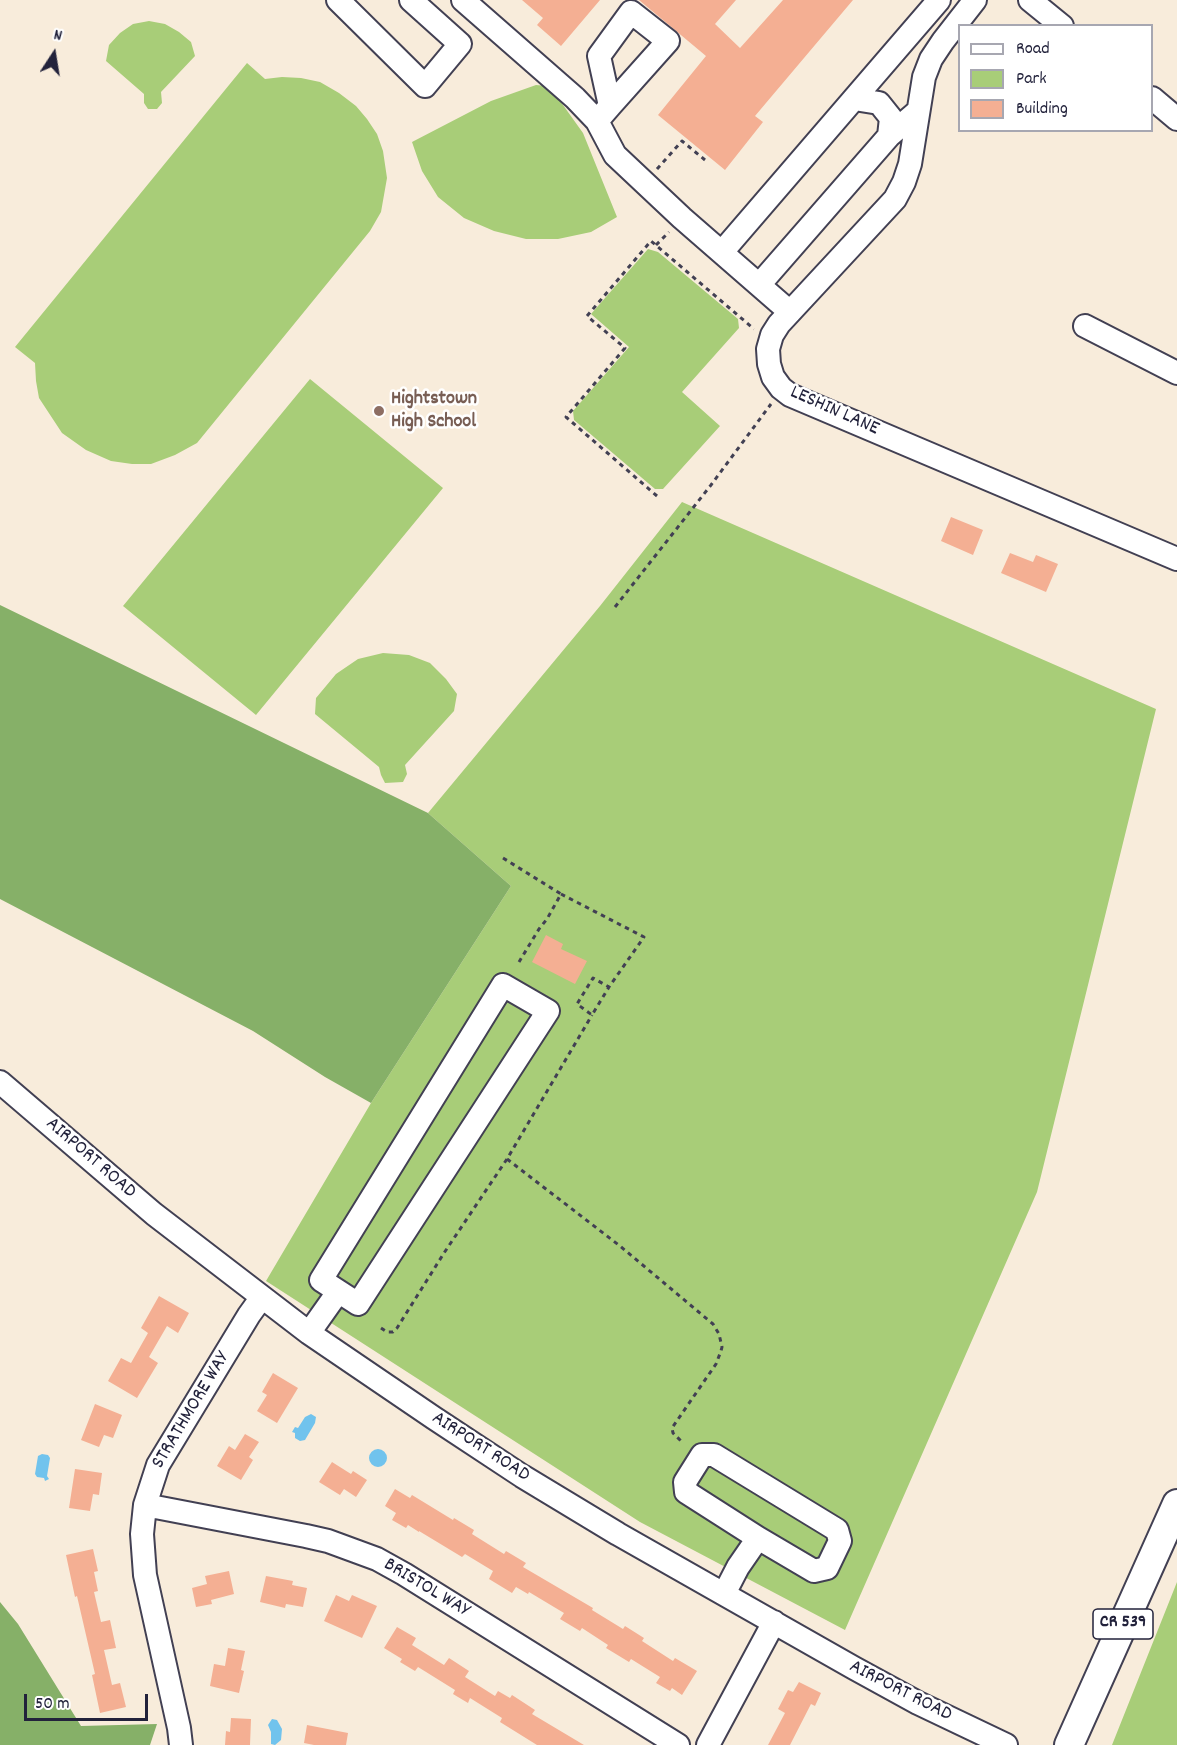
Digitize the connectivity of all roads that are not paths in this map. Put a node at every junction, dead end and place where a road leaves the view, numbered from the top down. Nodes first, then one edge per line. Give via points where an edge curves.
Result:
1 (338, 0) edge
2 (411, 0) edge
3 (463, 0) edge
4 (939, 0) edge
5 (975, 0) edge
6 (1030, 0) edge
7 (1060, 24) edge
8 (854, 99) junction
9 (1153, 99) edge
10 (918, 111) junction
11 (1177, 119) edge
12 (889, 136) junction
13 (722, 252) junction
14 (759, 285) junction
15 (790, 312) junction
16 (1085, 326) dead end
17 (1177, 373) edge
18 (1177, 559) edge
19 (0, 1082) edge
20 (329, 1286) junction
21 (262, 1297) junction
22 (309, 1333) junction
23 (1177, 1504) edge
24 (145, 1505) junction
25 (758, 1538) junction
26 (724, 1594) junction
27 (774, 1622) junction
28 (181, 1745) edge
29 (678, 1745) edge
30 (708, 1745) edge
31 (1006, 1745) edge
32 (1069, 1745) edge

1 - 2 street via 425,86 460,44
3 - 13 street via 575,98 603,114 615,155
4 - 8 street
5 - 10 street, LESHIN LANE via 931,59
6 - 7 street
8 - 12 street via 879,103 891,118
8 - 13 street
9 - 11 street
10 - 12 street
10 - 15 street, LESHIN LANE via 910,164 895,199
12 - 14 street
13 - 14 street
14 - 15 street
15 - 18 street, LESHIN LANE via 772,335 768,349 773,377 790,395
16 - 17 street
19 - 21 street, AIRPORT ROAD via 154,1214
20 - 20 street via 503,985 548,1011 358,1304
20 - 22 street
21 - 22 street, AIRPORT ROAD
21 - 24 street, STRATHMORE WAY via 158,1465
22 - 26 street, AIRPORT ROAD via 522,1476
23 - 32 main road, CR 539
24 - 28 street, STRATHMORE WAY via 145,1575
24 - 29 street, BRISTOL WAY via 328,1541 377,1559
25 - 25 street via 686,1492 685,1482 702,1455 714,1455 837,1530 840,1542 827,1568 814,1570
25 - 26 street
26 - 27 street, AIRPORT ROAD
27 - 30 street
27 - 31 street, AIRPORT ROAD via 918,1702

